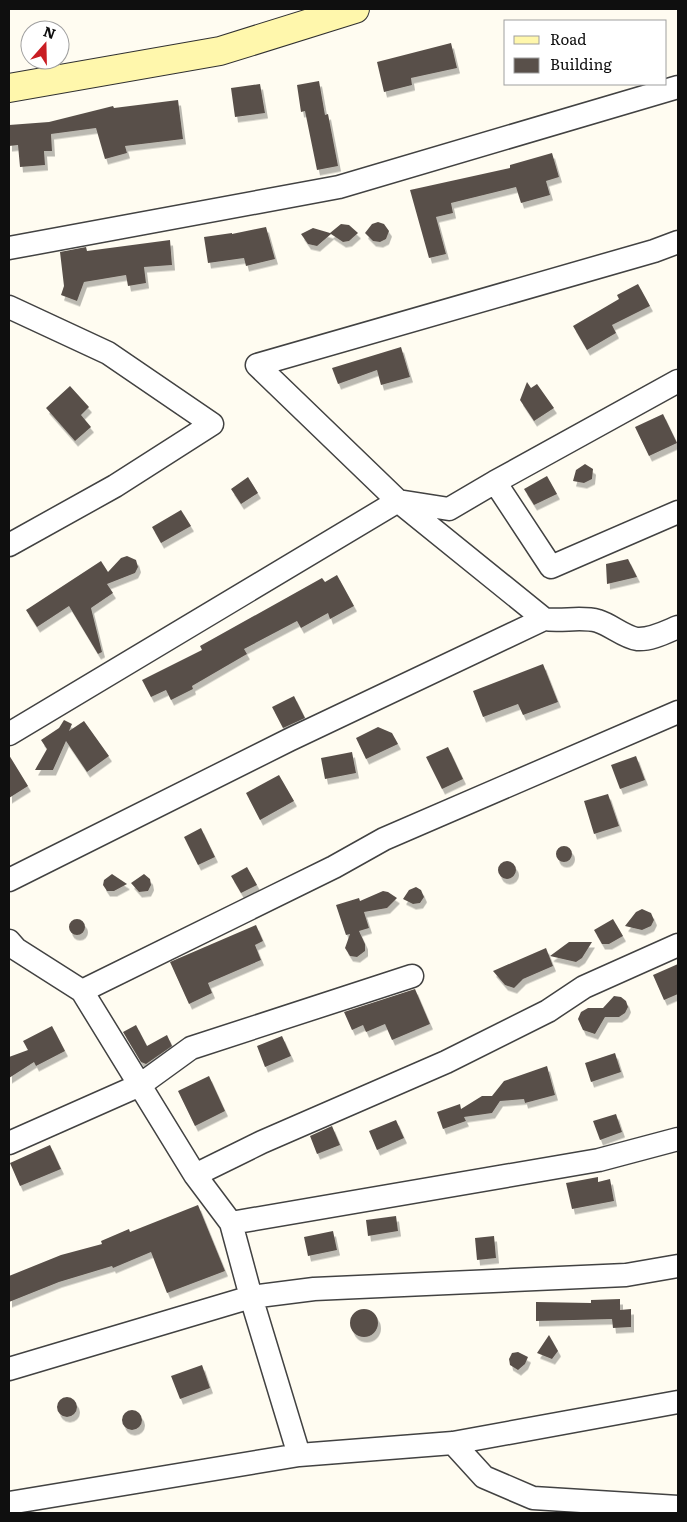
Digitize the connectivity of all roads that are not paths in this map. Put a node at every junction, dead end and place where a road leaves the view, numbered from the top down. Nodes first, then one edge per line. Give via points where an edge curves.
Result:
1 (355, 9) edge
2 (678, 87) edge
3 (9, 88) edge
4 (678, 242) edge
5 (9, 248) edge
6 (9, 307) edge
7 (678, 381) edge
8 (495, 482) junction
9 (398, 501) junction
10 (678, 512) edge
11 (9, 545) edge
12 (544, 619) junction
13 (678, 627) edge
14 (678, 712) edge
15 (9, 734) edge
16 (9, 880) edge
17 (9, 941) edge
18 (678, 945) edge
19 (412, 976) dead end
20 (82, 991) junction
21 (140, 1085) junction
22 (678, 1139) edge
23 (9, 1142) edge
24 (196, 1175) junction
25 (231, 1223) junction
26 (678, 1266) edge
27 (251, 1297) junction
28 (9, 1369) edge
29 (678, 1402) edge
30 (453, 1443) junction
31 (299, 1455) junction
32 (9, 1503) edge
33 (678, 1507) edge

1 - 3 street via 220,51
2 - 5 street via 339,188
4 - 9 street via 257,365
6 - 11 street via 108,353 212,424 115,486
7 - 8 street
8 - 9 street via 449,509
8 - 10 street via 551,566
9 - 12 street
9 - 15 street
12 - 13 street via 598,621 637,639
12 - 16 street via 289,740
14 - 20 street via 384,839 334,867
17 - 20 street via 16,949
18 - 24 street via 584,987 548,1011 446,1062 262,1142
19 - 21 street via 191,1048
20 - 21 street
21 - 23 street
21 - 24 street
22 - 25 street via 599,1160
24 - 25 street
25 - 27 street
26 - 27 street via 626,1275 314,1289
27 - 28 street
27 - 31 street
29 - 30 street
30 - 31 street
30 - 33 street via 484,1477 533,1498
31 - 32 street

